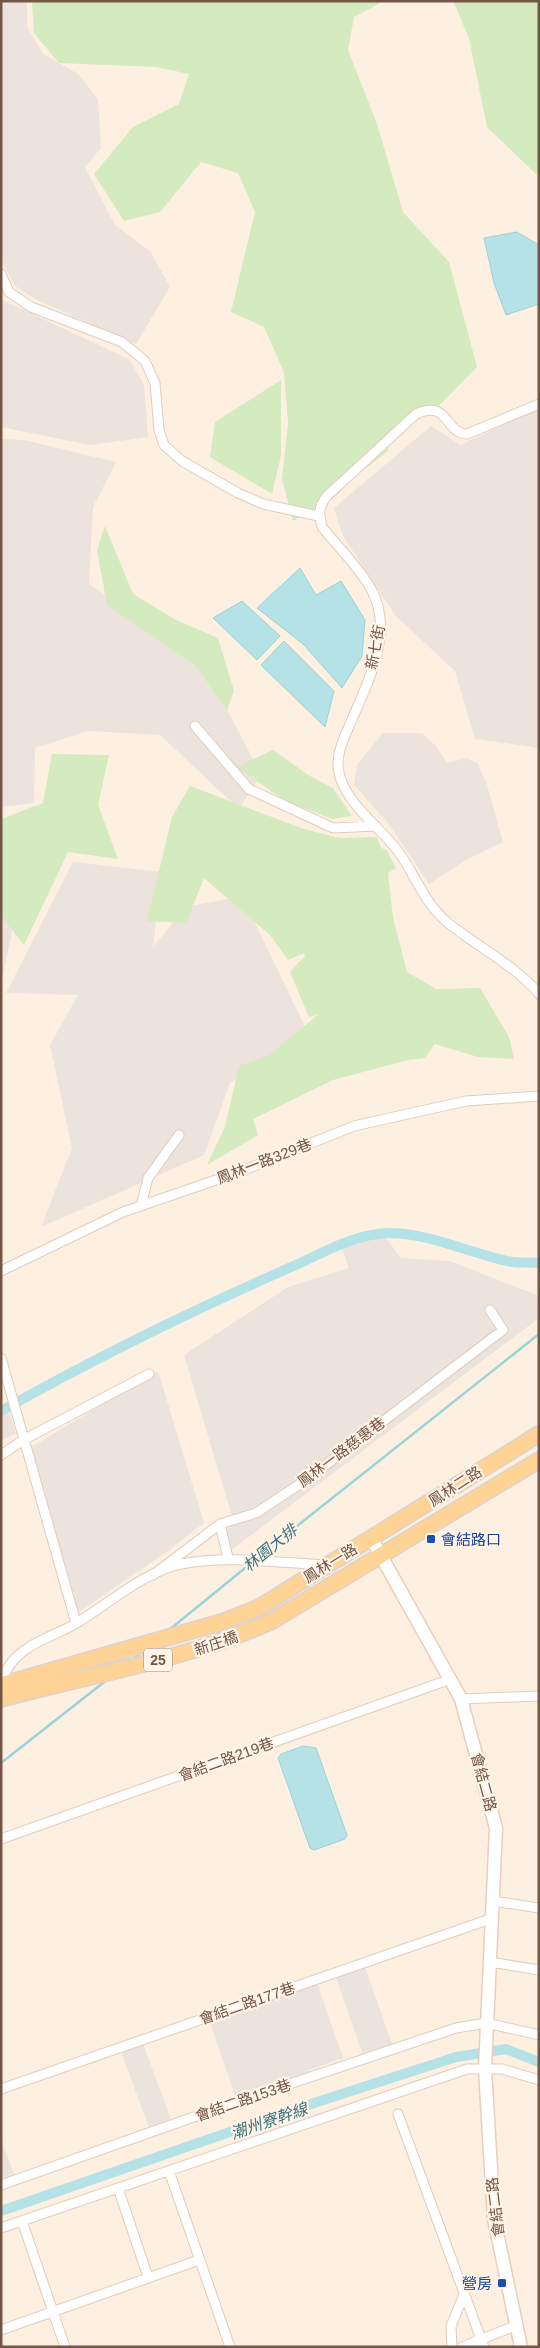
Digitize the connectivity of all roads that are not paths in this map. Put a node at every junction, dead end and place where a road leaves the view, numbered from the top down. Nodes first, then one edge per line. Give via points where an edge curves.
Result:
1 (1, 274) edge
2 (539, 404) edge
3 (319, 516) junction
4 (195, 726) dead end
5 (376, 826) junction
6 (539, 994) edge
7 (539, 1096) edge
8 (179, 1135) dead end
9 (141, 1206) junction
10 (1, 1271) edge
11 (490, 1310) dead end
12 (1, 1358) edge
13 (149, 1374) dead end
14 (539, 1434) edge
15 (25, 1439) junction
16 (1, 1455) edge
17 (539, 1460) edge
18 (220, 1524) junction
19 (371, 1538) junction
20 (381, 1557) junction
21 (228, 1558) junction
22 (327, 1565) junction
23 (153, 1575) junction
24 (290, 1588) joint
25 (304, 1602) joint
26 (76, 1623) junction
27 (451, 1679) junction
28 (3, 1691) edge
29 (539, 1696) edge
30 (460, 1699) junction
31 (1, 1839) edge
32 (493, 1901) junction
33 (539, 1908) edge
34 (493, 1918) junction
35 (490, 1962) junction
36 (539, 1970) edge
37 (486, 2026) junction
38 (539, 2035) edge
39 (485, 2067) junction
40 (539, 2080) edge
41 (1, 2089) edge
42 (398, 2114) dead end
43 (169, 2170) junction
44 (1, 2185) edge
45 (118, 2188) junction
46 (22, 2221) junction
47 (1, 2228) edge
48 (199, 2260) junction
49 (148, 2277) junction
50 (465, 2292) junction
51 (52, 2312) junction
52 (517, 2325) junction
53 (1, 2330) edge
54 (483, 2342) edge
55 (65, 2347) edge
56 (230, 2347) edge
57 (452, 2347) edge
58 (462, 2347) edge
59 (522, 2347) edge

1 - 3 street via 9,292 31,307 122,342 144,361 155,383 159,430 164,445 182,461 263,504
2 - 3 street via 467,434 457,431 442,413 431,410 416,414 326,496 320,504
3 - 5 street, 新七街 via 322,527 371,588 381,615 374,666 338,755 339,773 348,794
4 - 5 street via 249,789 333,828
5 - 6 street, 新七街 via 398,851 426,898 445,921
7 - 9 street, 鳳林一路329巷 via 466,1101 354,1126 242,1171
8 - 9 street via 148,1178
9 - 10 street, 鳳林一路329巷
11 - 18 street, 鳳林一路慈惠巷 via 503,1330 306,1480 256,1513
12 - 15 street
13 - 15 street
14 - 19 main road, 鳳林二路 / 25
15 - 16 street
15 - 26 street
17 - 20 main road, 鳳林二路 / 25
18 - 21 street
18 - 23 street, 鳳林一路慈惠巷
19 - 20 street, 會結二路
19 - 22 main road, 鳳林一路 / 25
20 - 25 main road, 鳳林一路 / 25
20 - 27 street, 會結二路
21 - 22 street
21 - 23 street via 179,1564
22 - 24 main road, 鳳林一路 / 25
23 - 26 street
24 - 28 main road, 新庄橋 / 25 via 260,1607 222,1622
25 - 28 main road, 新庄橋 / 25 via 272,1621 192,1652
26 - 28 street via 27,1648 3,1676
27 - 30 street, 會結二路
27 - 31 street, 會結二路219巷
29 - 30 street
30 - 32 street, 會結二路 via 496,1828
32 - 33 street
32 - 34 street, 會結二路
34 - 35 street, 會結二路
34 - 41 street, 會結二路177巷
35 - 36 street
35 - 37 street, 會結二路
37 - 38 street
37 - 39 street, 會結二路
37 - 44 street, 會結二路153巷 via 456,2028
39 - 40 street
39 - 43 street via 467,2068
39 - 52 street, 會結二路 via 494,2219
42 - 50 street
43 - 45 street
43 - 48 street
45 - 46 street
45 - 49 street
46 - 47 street
46 - 51 street
48 - 49 street
48 - 56 street
49 - 51 street
50 - 54 street
50 - 57 street via 451,2326
51 - 53 street
51 - 55 street
52 - 54 street
52 - 59 street, 會結二路
54 - 58 street

